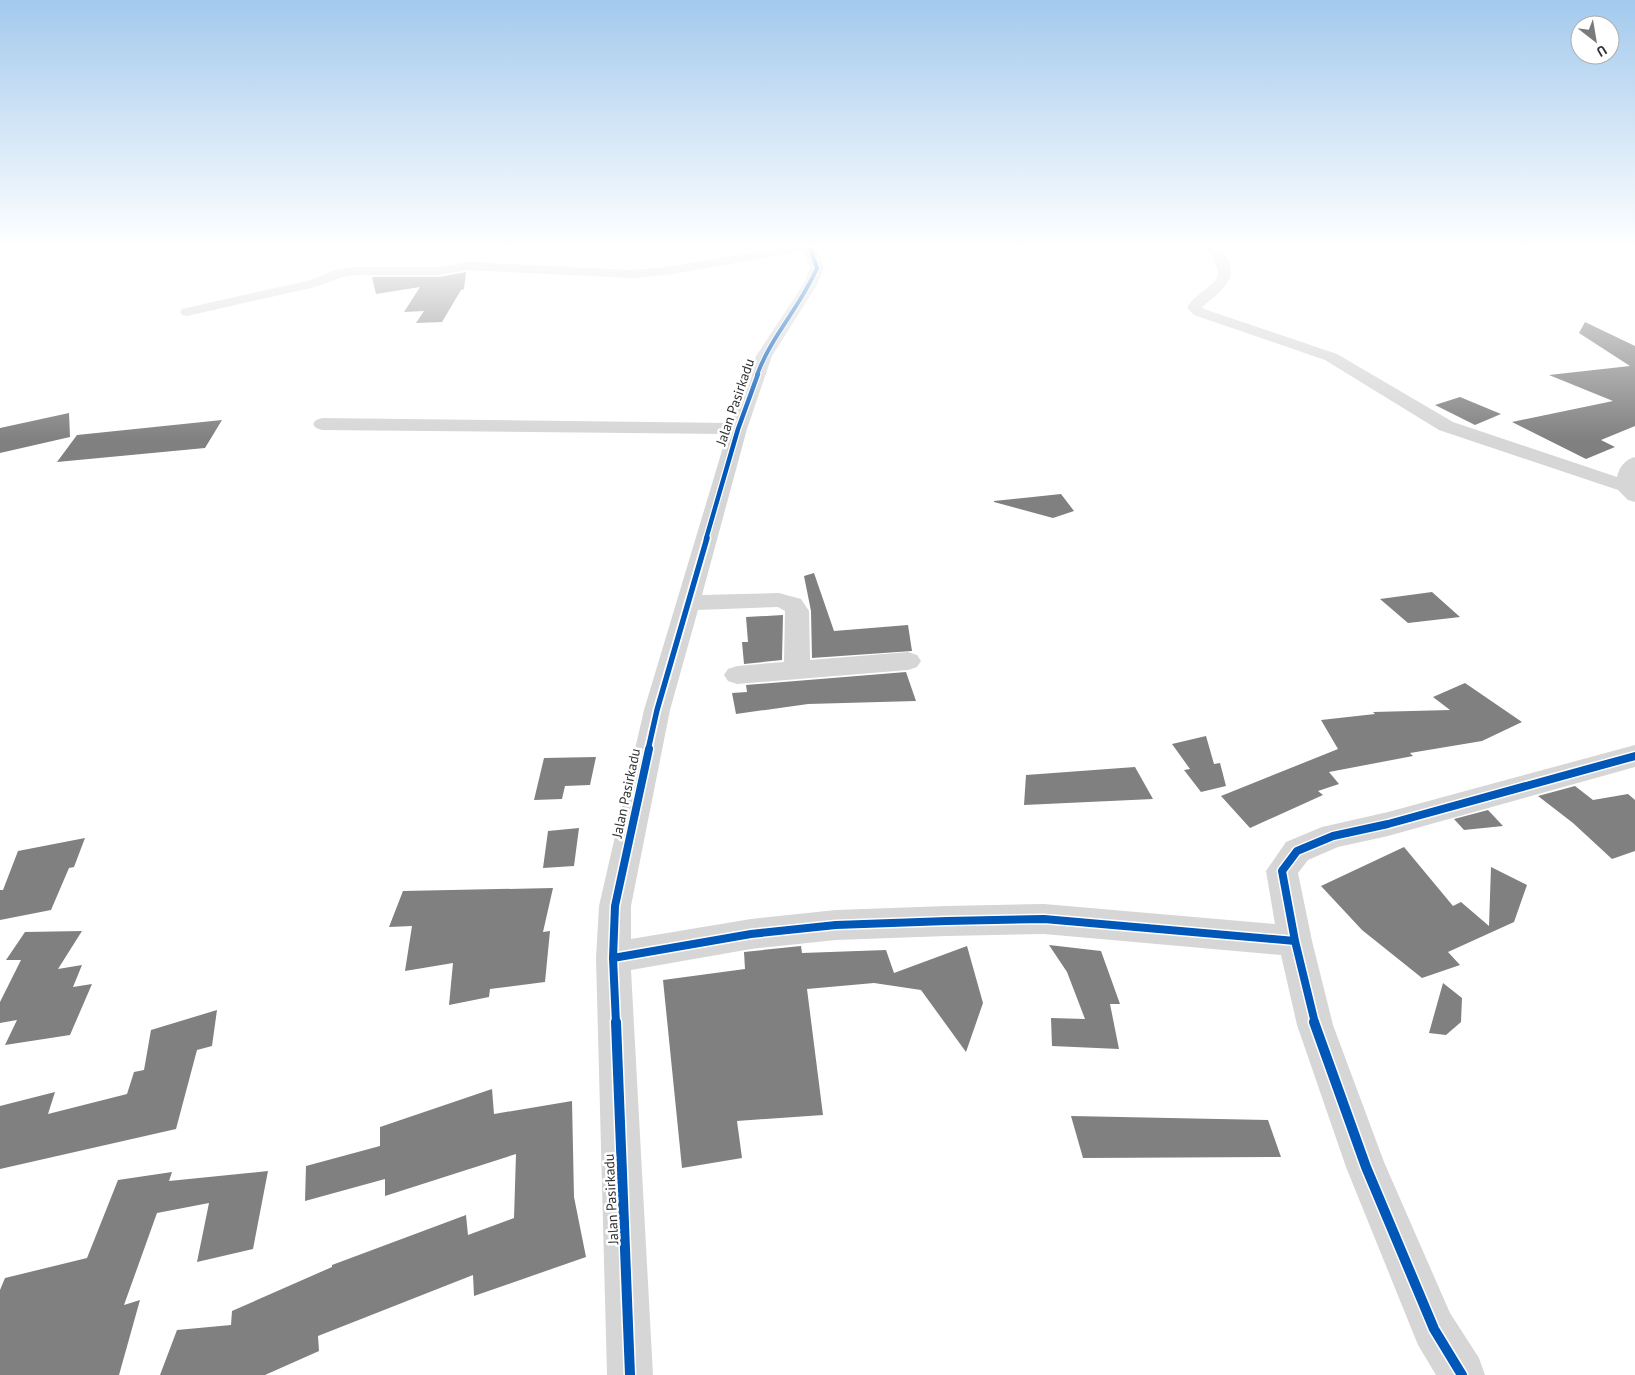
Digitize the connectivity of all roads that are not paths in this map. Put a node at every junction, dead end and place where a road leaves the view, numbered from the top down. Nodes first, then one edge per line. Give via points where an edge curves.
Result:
1 (792, 312) edge
2 (1199, 312) edge
3 (322, 424) dead end
4 (738, 429) junction
5 (1635, 463) edge
6 (1630, 491) edge
7 (687, 603) junction
8 (908, 661) dead end
9 (797, 670) junction
10 (737, 675) dead end
11 (1635, 756) edge
12 (1295, 940) junction
13 (613, 958) junction
14 (630, 1375) edge
15 (1462, 1375) edge

1 - 4 street, Jalan Pasirkadu via 764,356
2 - 6 street via 1330,357 1446,426
3 - 4 street
4 - 7 street, Jalan Pasirkadu
5 - 6 street via 1628,472
7 - 9 street via 779,600 793,604 796,610
7 - 13 street, Jalan Pasirkadu via 657,710 615,906
8 - 9 street
9 - 10 street
11 - 12 street via 1332,836 1297,851 1282,871
12 - 13 street via 1044,919 947,920 836,924
12 - 15 street via 1315,1025 1366,1167 1434,1330
13 - 14 street, Jalan Pasirkadu

